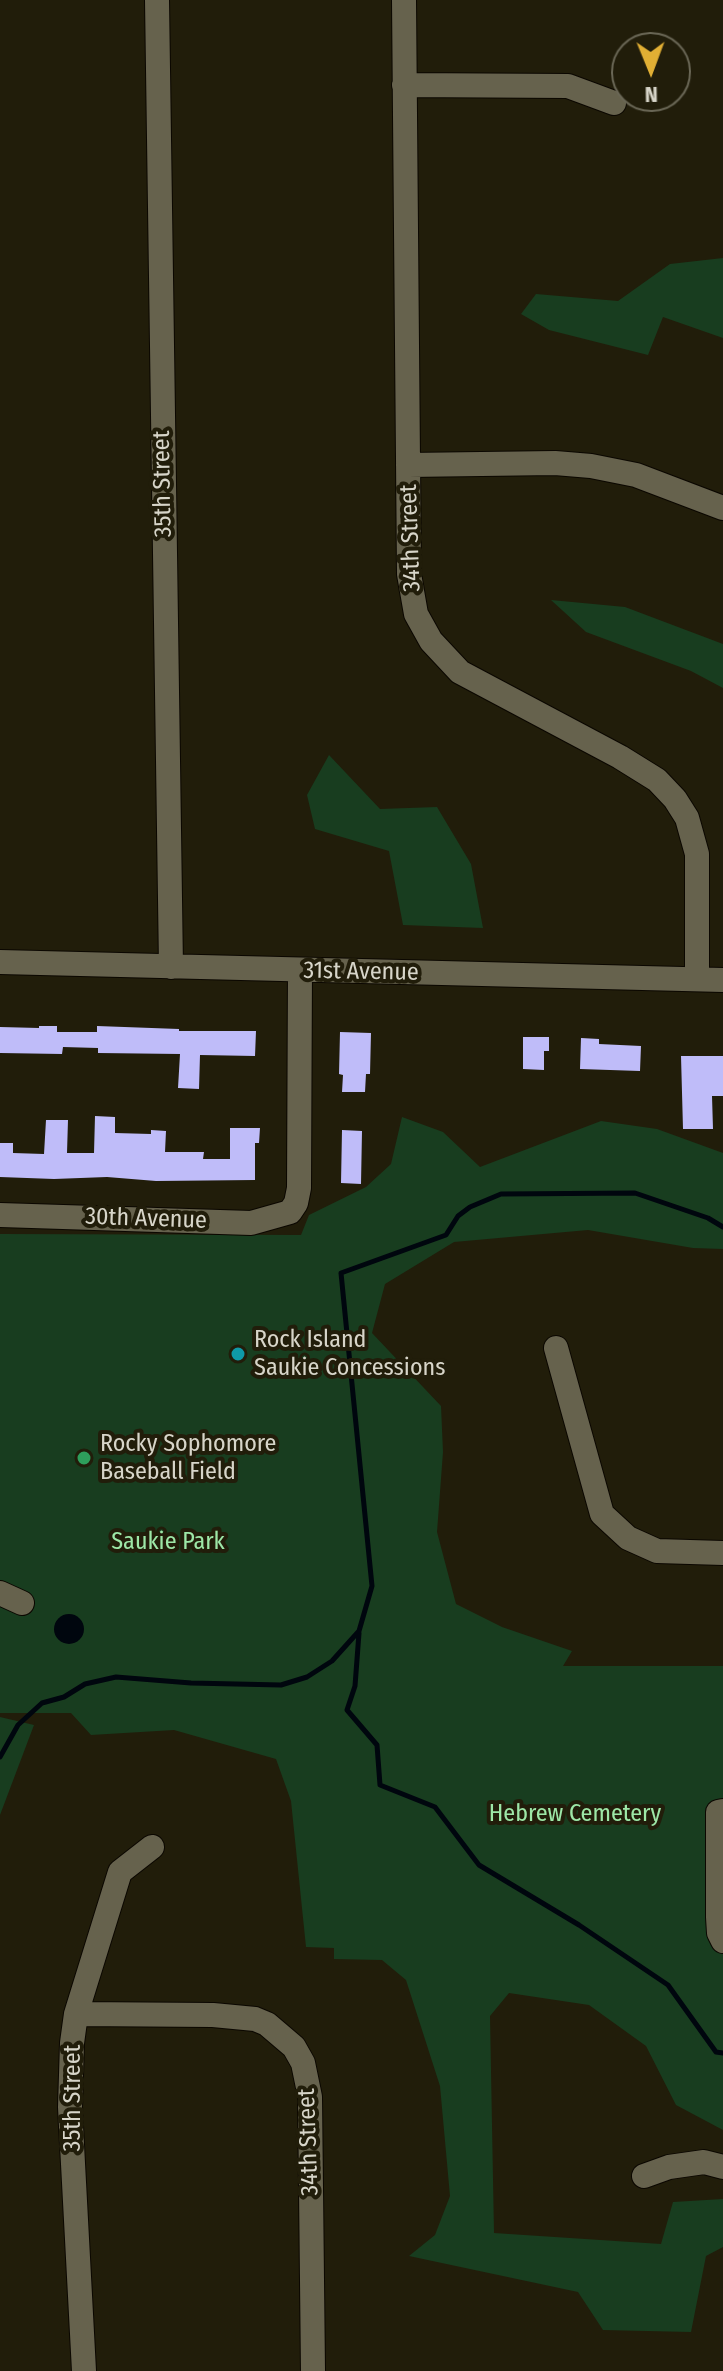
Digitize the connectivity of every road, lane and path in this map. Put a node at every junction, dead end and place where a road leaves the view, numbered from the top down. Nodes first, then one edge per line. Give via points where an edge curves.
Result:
1 (157, 0) edge
2 (404, 0) edge
3 (404, 85) junction
4 (611, 102) edge
5 (408, 465) junction
6 (723, 508) edge
7 (0, 962) edge
8 (171, 967) junction
9 (300, 970) junction
10 (697, 979) junction
11 (723, 980) edge
12 (0, 1215) edge
13 (556, 1348) dead end
14 (723, 1553) edge
15 (723, 1811) edge
16 (152, 1847) dead end
17 (723, 1941) edge
18 (76, 2014) junction
19 (723, 2167) edge
20 (644, 2176) dead end
21 (84, 2371) edge
22 (313, 2371) edge

1 - 8 street, 35th Street
2 - 3 street, 34th Street
3 - 4 street via 568,86
3 - 5 street, 34th Street
5 - 6 street via 591,466 636,475
5 - 10 street, 34th Street via 412,598 431,641 460,672 657,780 687,818 697,854
7 - 8 street, 31st Avenue
8 - 9 street, 31st Avenue
9 - 10 street, 31st Avenue
9 - 12 street, 30th Avenue via 299,1188 290,1212 251,1223
10 - 11 street, 31st Avenue
13 - 14 street via 602,1514 628,1538 657,1551
15 - 17 street via 718,1812 718,1902
16 - 18 street, 35th Street via 120,1872
18 - 21 street, 35th Street via 70,2107
18 - 22 street, 34th Street via 255,2019 294,2047 310,2097
19 - 20 street via 704,2162

